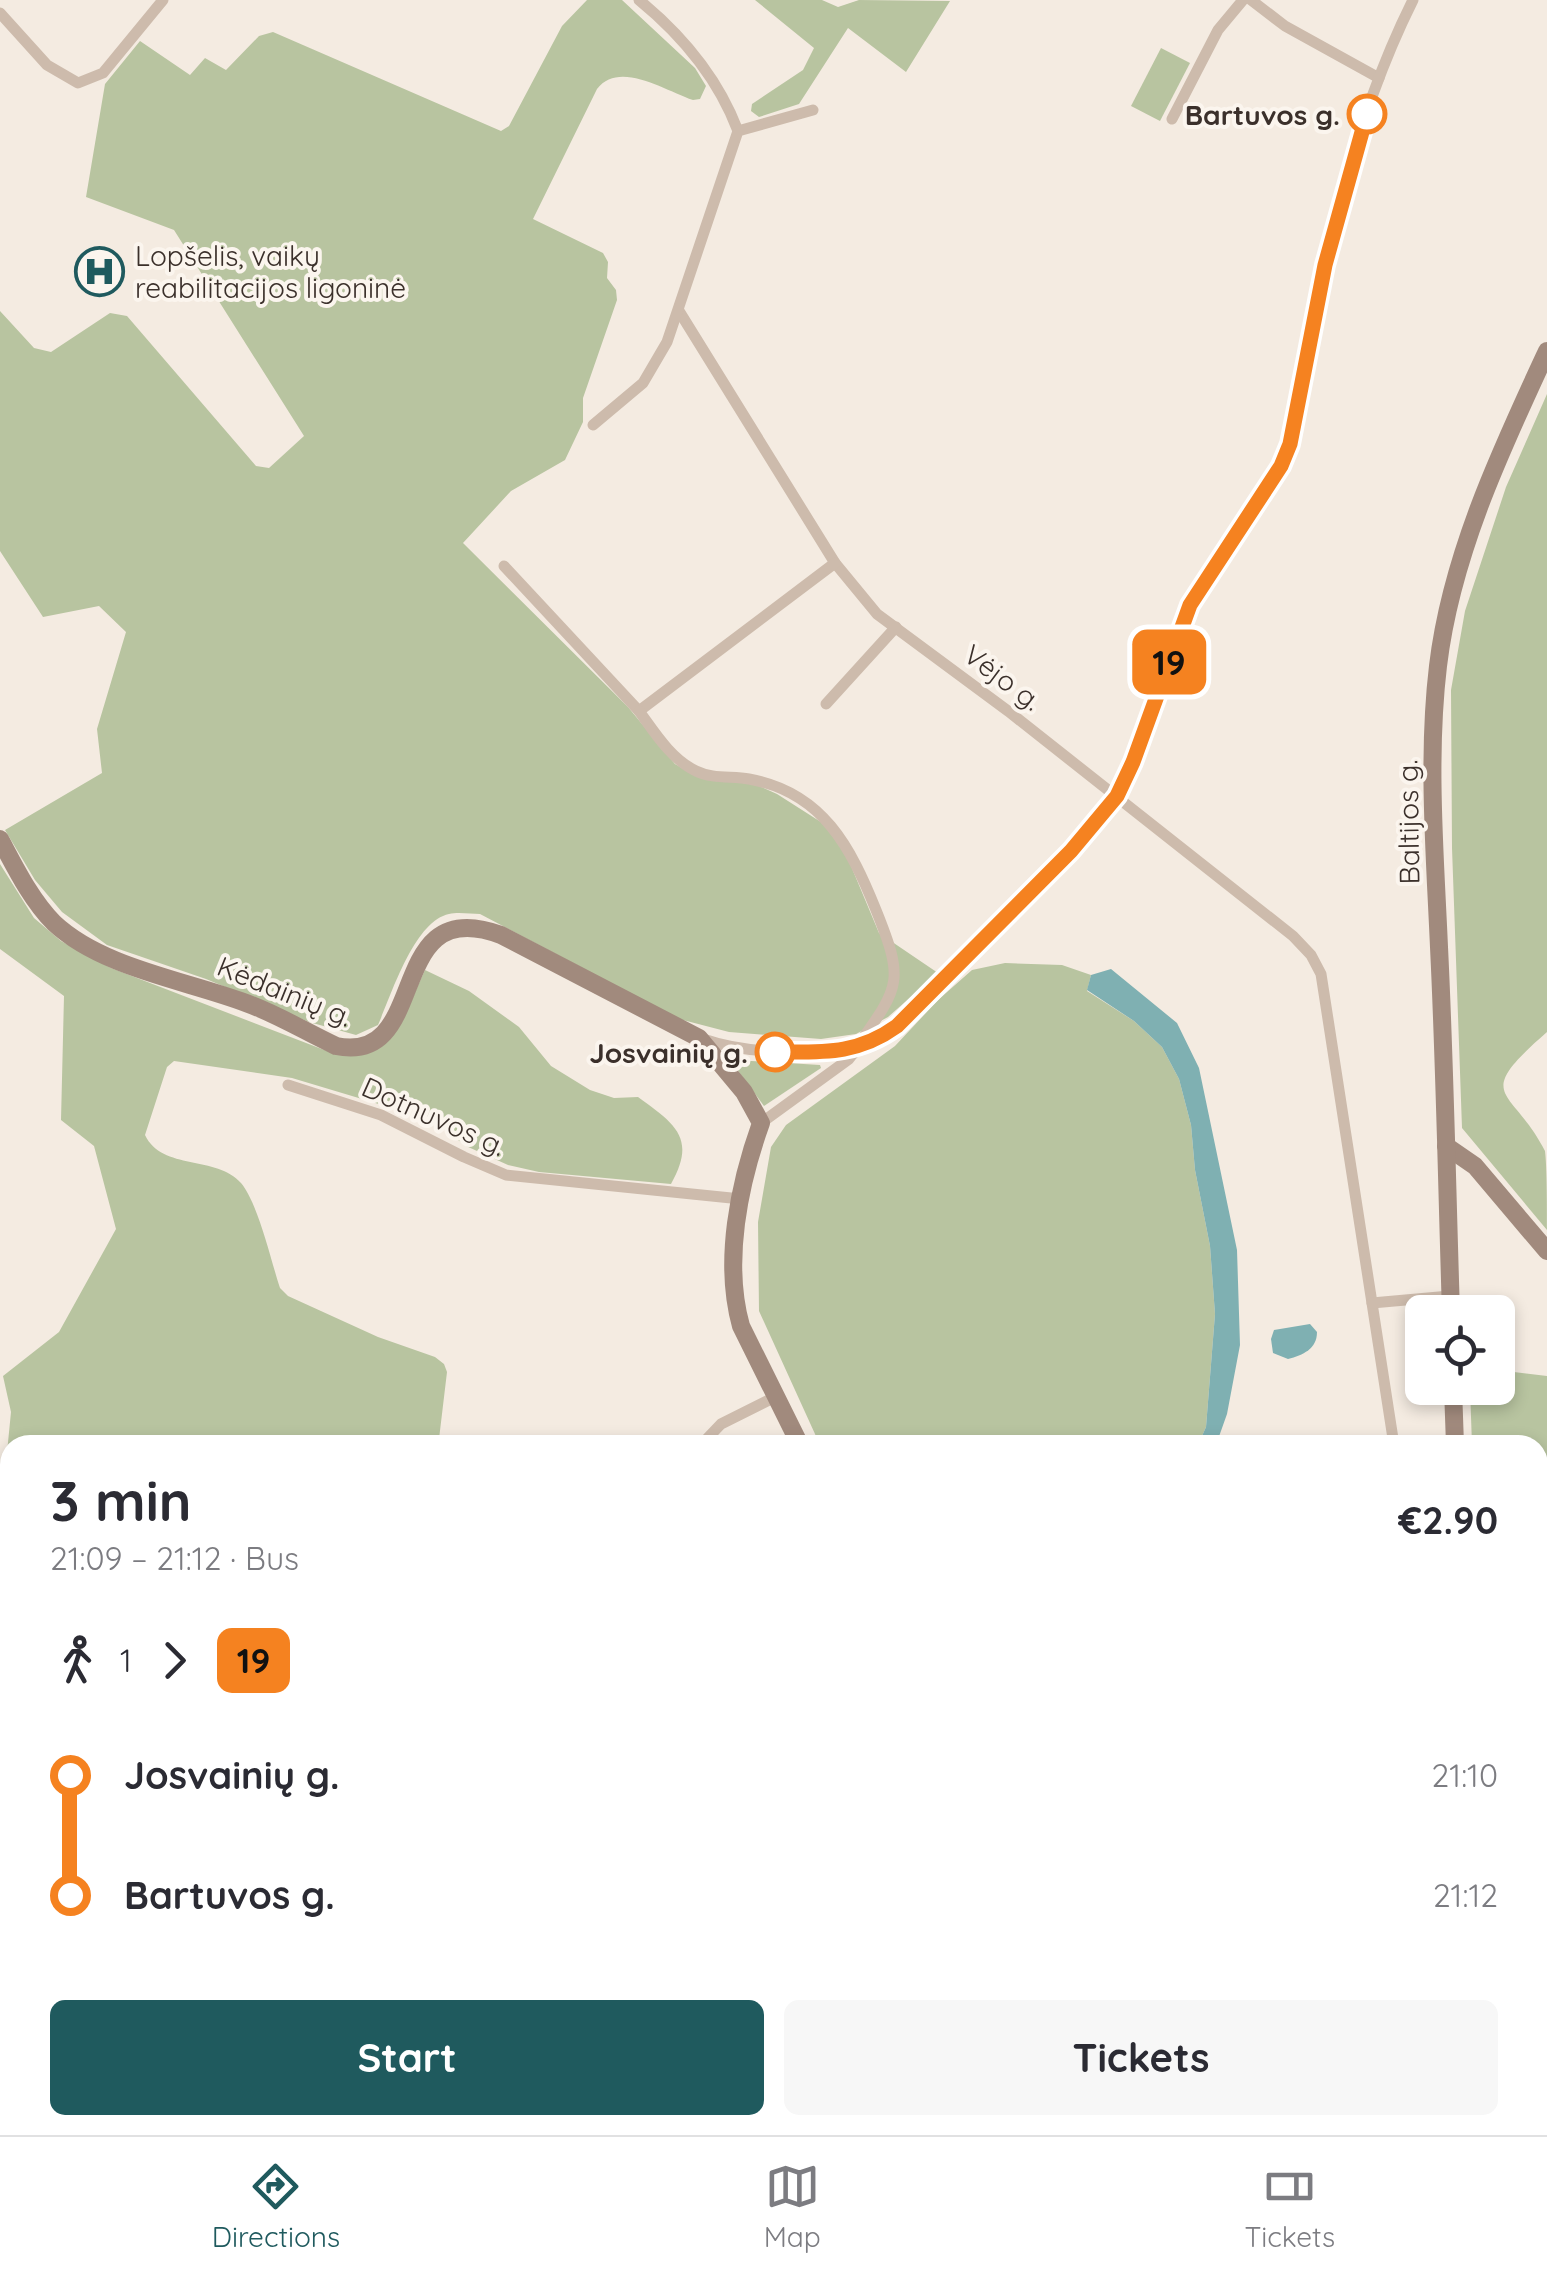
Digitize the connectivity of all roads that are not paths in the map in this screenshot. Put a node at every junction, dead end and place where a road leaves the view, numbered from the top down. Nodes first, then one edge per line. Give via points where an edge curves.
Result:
1 (163, 0) edge
2 (639, 0) edge
3 (1243, 0) edge
4 (1251, 0) edge
5 (1413, 0) edge
6 (0, 13) edge
7 (1379, 78) junction
8 (813, 110) dead end
9 (1172, 119) dead end
10 (738, 131) junction
11 (679, 311) junction
12 (1547, 351) edge
13 (594, 425) dead end
14 (835, 563) junction
15 (504, 566) dead end
16 (896, 628) junction
17 (826, 704) dead end
18 (638, 711) junction
19 (1117, 796) junction
20 (0, 839) edge
21 (699, 1038) junction
22 (856, 1048) junction
23 (288, 1085) dead end
24 (761, 1122) junction
25 (1446, 1146) junction
26 (741, 1199) junction
27 (1547, 1251) edge
28 (1451, 1295) edge
29 (1372, 1303) junction
30 (1405, 1303) edge
31 (775, 1397) junction
32 (1453, 1405) edge
33 (710, 1435) edge
34 (795, 1435) edge
35 (1392, 1435) edge
36 (1454, 1435) edge

1 - 6 street via 104,73 78,82 47,65
2 - 10 street via 701,62
3 - 9 street via 1218,30
4 - 7 street
5 - 7 street
7 - 19 street via 1325,265 1290,444 1190,605
8 - 10 street
10 - 11 street
11 - 13 street via 642,383
11 - 14 street, Vėjo g.
12 - 25 main road, Baltijos g. via 1486,492 1450,602 1438,666 1434,782
14 - 16 street, Vėjo g.
14 - 18 street
15 - 18 street
16 - 17 street
16 - 19 street, Vėjo g.
18 - 22 street via 667,748 698,772 773,786 818,813 844,840 894,952 896,972 888,1004
19 - 22 street via 897,1026
19 - 29 street, Vėjo g. via 1312,955 1321,974
20 - 21 main road, Kėdainių g. via 35,900 80,943 248,1003 336,1046 377,1041 398,1015 426,948 442,933 467,926 500,936
21 - 22 street via 739,1050
21 - 24 main road
22 - 24 street
23 - 26 street, Dotnuvos g. via 381,1115 506,1175
24 - 26 main road
25 - 27 main road via 1476,1166
25 - 28 main road, Baltijos g.
26 - 31 main road via 736,1308
29 - 30 street
29 - 35 street, Vėjo g.
31 - 33 street
31 - 34 main road
32 - 36 main road

